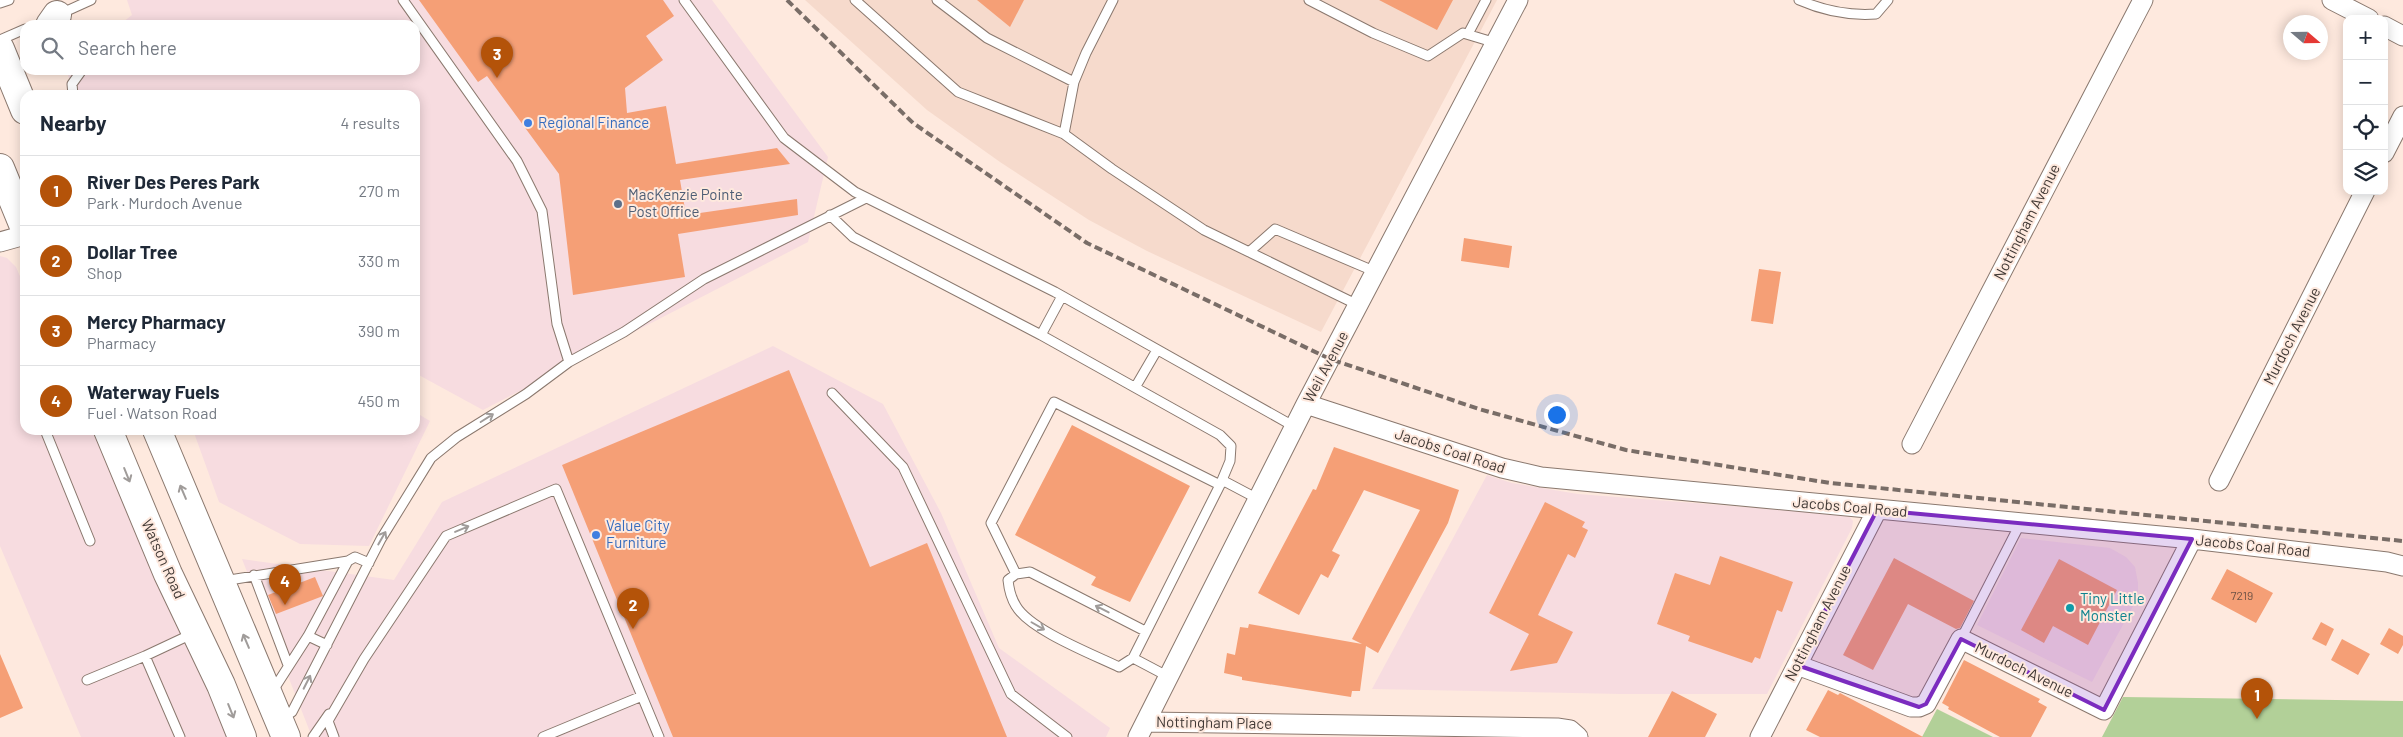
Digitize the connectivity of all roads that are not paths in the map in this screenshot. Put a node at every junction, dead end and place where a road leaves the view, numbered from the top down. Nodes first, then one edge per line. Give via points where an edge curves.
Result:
1 (9, 0) edge
2 (92, 0) edge
3 (403, 0) edge
4 (684, 0) edge
5 (855, 0) edge
6 (937, 0) edge
7 (1113, 0) edge
8 (1309, 0) edge
9 (1486, 0) edge
10 (1518, 0) edge
11 (1799, 0) edge
12 (1888, 0) edge
13 (2142, 0) edge
14 (2332, 0) edge
15 (0, 3) edge
16 (2361, 15) edge
17 (52, 20) edge
18 (417, 20) edge
19 (420, 24) edge
20 (2388, 28) edge
21 (20, 31) edge
22 (1468, 34) junction
23 (2403, 36) edge
24 (0, 40) edge
25 (1496, 43) junction
26 (0, 49) edge
27 (29, 75) edge
28 (78, 75) edge
29 (1074, 82) junction
30 (27, 90) edge
31 (73, 90) edge
32 (20, 97) edge
33 (2403, 116) edge
34 (1064, 134) junction
35 (2386, 150) edge
36 (0, 168) edge
37 (2363, 195) edge
38 (866, 198) junction
39 (830, 215) junction
40 (20, 217) edge
41 (20, 236) edge
42 (0, 242) edge
43 (1249, 252) junction
44 (1376, 272) junction
45 (1062, 296) junction
46 (1358, 305) junction
47 (1041, 335) junction
48 (1157, 350) junction
49 (569, 362) junction
50 (1136, 386) junction
51 (832, 393) dead end
52 (1306, 404) junction
53 (1295, 427) junction
54 (47, 435) edge
55 (110, 435) edge
56 (159, 435) edge
57 (1912, 444) dead end
58 (2219, 481) dead end
59 (1221, 482) junction
60 (1258, 499) junction
61 (1877, 510) junction
62 (2020, 524) junction
63 (2192, 539) junction
64 (90, 542) dead end
65 (348, 561) junction
66 (369, 563) junction
67 (2403, 566) edge
68 (1016, 574) junction
69 (254, 575) junction
70 (221, 582) junction
71 (1145, 631) junction
72 (196, 632) junction
73 (308, 636) junction
74 (1961, 639) junction
75 (326, 645) junction
76 (145, 656) junction
77 (1133, 658) junction
78 (288, 665) junction
79 (1797, 665) junction
80 (1169, 677) junction
81 (87, 680) dead end
82 (351, 683) junction
83 (642, 696) junction
84 (274, 710) edge
85 (1142, 729) edge
86 (180, 737) edge
87 (242, 737) edge
88 (313, 737) edge
89 (334, 737) edge
90 (543, 737) edge
91 (659, 737) edge
92 (1067, 737) edge
93 (1578, 737) edge
94 (1760, 737) edge

1 - 15 lane
2 - 17 lane
3 - 18 lane
4 - 38 lane via 784,138
5 - 34 lane via 958,92
6 - 29 lane via 988,38
7 - 29 lane
8 - 22 lane via 1373,33 1428,56 1463,33
9 - 22 lane
10 - 25 street, Weil Avenue
11 - 12 lane via 1820,9 1855,16 1876,14
13 - 57 street, Nottingham Avenue
14 - 16 street
19 - 49 lane via 517,161 542,211 556,324
20 - 23 street
21 - 24 lane
22 - 25 lane
25 - 44 street, Weil Avenue
26 - 32 main road
27 - 30 main road
28 - 31 lane via 72,84
29 - 34 lane
33 - 35 street
34 - 43 lane via 1204,230
36 - 40 main road
37 - 58 street, Murdoch Avenue
38 - 39 lane
38 - 45 lane
39 - 47 lane via 853,237
39 - 49 lane via 704,279 624,332
41 - 42 street
43 - 44 lane via 1275,228
43 - 46 lane
44 - 46 street, Weil Avenue
45 - 47 lane
45 - 48 lane
46 - 52 street, Weil Avenue
47 - 50 lane
48 - 50 lane
48 - 53 lane
66 -> 49 lane via 431,458
50 - 59 lane via 1220,435 1230,446 1230,461
51 - 92 lane via 904,466 1011,694
52 - 53 street, Weil Avenue
52 - 61 street, Jacobs Coal Road via 1502,468 1541,477
53 - 60 street, Weil Avenue
54 - 64 lane
55 -> 72 main road, Watson Road
70 -> 56 main road
59 - 60 lane
59 - 68 lane via 1054,402 991,523
59 - 71 lane
60 - 80 street, Weil Avenue
61 - 62 street, Jacobs Coal Road
61 - 79 street, Nottingham Avenue
62 - 63 street, Jacobs Coal Road
62 - 74 lane
63 - 67 street, Jacobs Coal Road
63 - 74 street, Murdoch Avenue via 2104,710
65 - 66 lane via 355,557
65 - 69 lane
65 - 73 lane
66 - 75 lane
71 -> 68 lane via 1030,572
68 -> 77 lane via 1008,580 1009,594 1016,608 1033,624 1119,667
69 - 70 lane
69 - 78 lane
84 -> 70 main road
71 - 77 lane
72 - 76 lane
72 -> 87 main road, Watson Road
73 - 75 lane
73 - 78 lane
74 - 79 street, Murdoch Avenue via 1926,704 1919,707 1911,707
84 -> 75 lane via 292,712
76 - 81 lane
76 - 86 lane
77 - 80 lane
78 - 84 lane
79 - 94 street, Nottingham Avenue
80 - 85 street, Weil Avenue
82 -> 83 lane via 446,536 556,489
82 - 88 lane
82 - 89 lane via 328,721
83 - 90 lane
83 - 91 lane
85 - 93 street, Nottingham Place via 1557,728 1570,730

